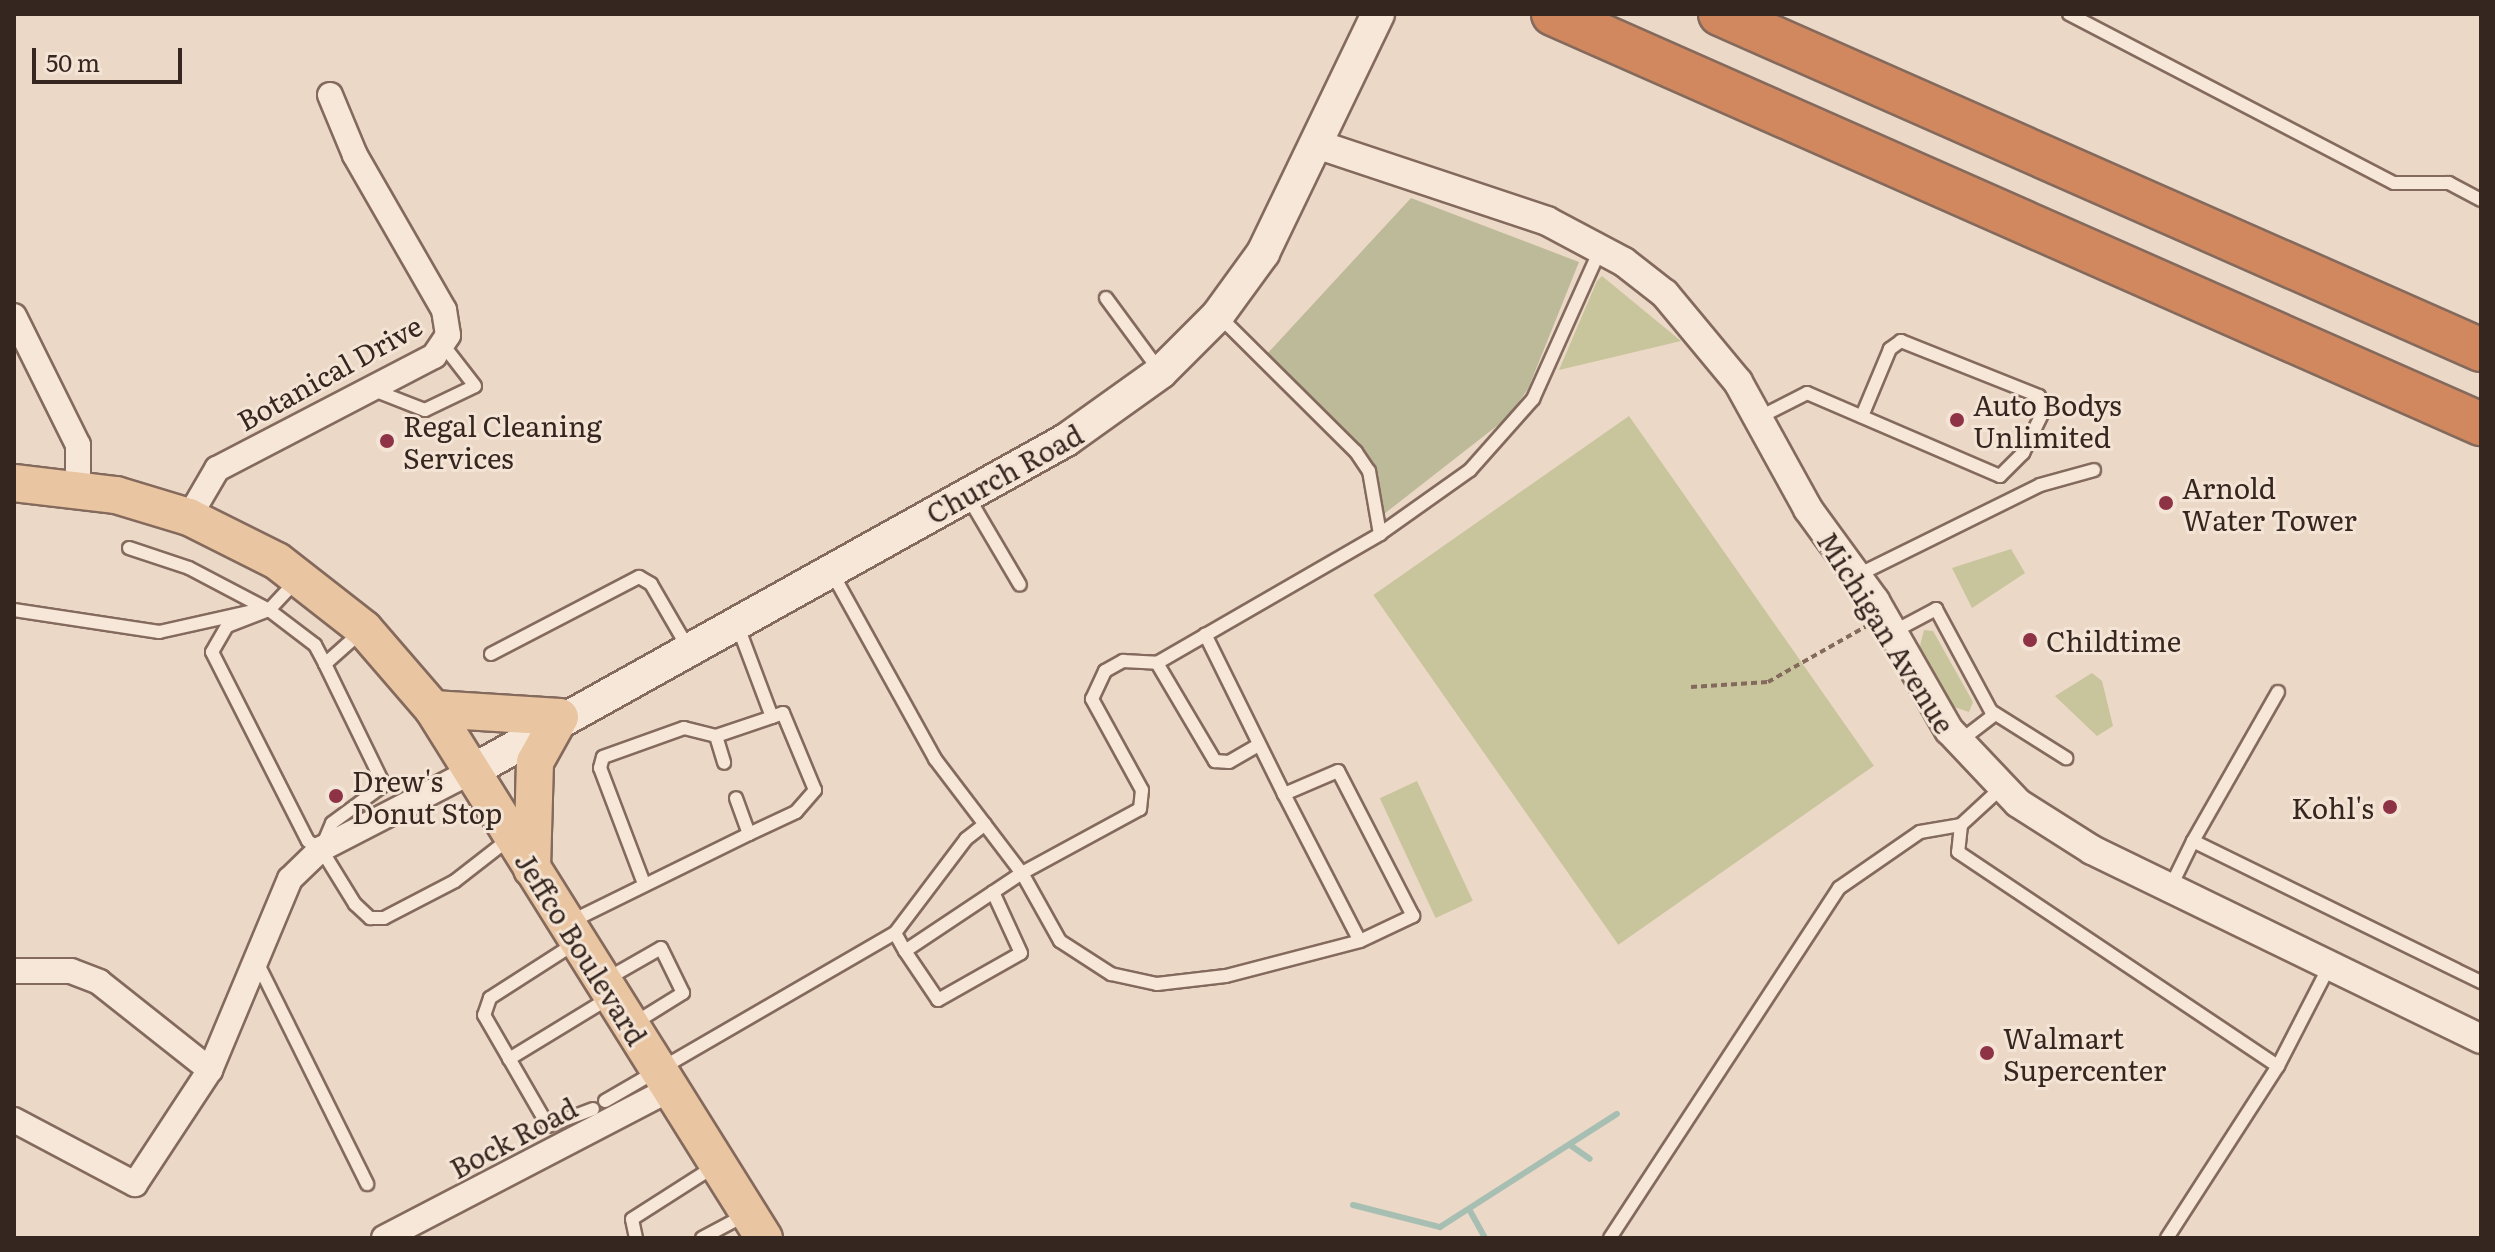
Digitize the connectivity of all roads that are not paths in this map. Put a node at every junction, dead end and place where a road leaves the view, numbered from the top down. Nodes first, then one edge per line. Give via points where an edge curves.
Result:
1 (1378, 14) edge
2 (1553, 14) edge
3 (1720, 14) edge
4 (2069, 14) edge
5 (330, 95) dead end
6 (1319, 145) junction
7 (2481, 200) edge
8 (1601, 248) junction
9 (1106, 298) dead end
10 (1218, 315) junction
11 (14, 316) edge
12 (444, 346) junction
13 (2481, 350) edge
14 (1161, 372) junction
15 (371, 389) junction
16 (1862, 416) junction
17 (1758, 418) junction
18 (2481, 424) edge
19 (2094, 470) dead end
20 (14, 483) edge
21 (78, 489) junction
22 (966, 494) junction
23 (189, 517) junction
24 (1380, 534) junction
25 (129, 548) dead end
26 (830, 568) junction
27 (1858, 575) junction
28 (301, 576) junction
29 (1020, 585) dead end
30 (14, 610) edge
31 (269, 610) junction
32 (736, 621) junction
33 (1889, 624) junction
34 (364, 629) junction
35 (1205, 634) junction
36 (687, 646) junction
37 (491, 654) dead end
38 (1157, 663) junction
39 (325, 664) junction
40 (2278, 692) dead end
41 (433, 709) junction
42 (1995, 714) junction
43 (560, 717) junction
44 (772, 717) junction
45 (716, 736) junction
46 (1958, 743) junction
47 (1258, 745) junction
48 (2066, 758) dead end
49 (724, 763) dead end
50 (472, 771) junction
51 (2000, 789) junction
52 (1284, 794) junction
53 (736, 798) dead end
54 (985, 824) junction
55 (1961, 825) junction
56 (749, 834) junction
57 (512, 837) junction
58 (2193, 841) junction
59 (321, 849) junction
60 (532, 871) junction
61 (1022, 873) junction
62 (643, 881) junction
63 (2170, 888) junction
64 (993, 892) junction
65 (573, 933) junction
66 (895, 933) junction
67 (1360, 941) junction
68 (905, 951) junction
69 (254, 955) junction
70 (2330, 965) junction
71 (14, 971) edge
72 (2481, 982) edge
73 (615, 1001) junction
74 (2481, 1039) edge
75 (509, 1059) junction
76 (2278, 1066) junction
77 (210, 1070) junction
78 (665, 1080) junction
79 (605, 1101) dead end
80 (593, 1109) dead end
81 (14, 1120) edge
82 (718, 1165) junction
83 (367, 1184) dead end
84 (756, 1226) edge
85 (384, 1238) edge
86 (636, 1238) edge
87 (702, 1238) edge
88 (1610, 1238) edge
89 (2167, 1238) edge

1 - 6 main road, Church Road
2 - 18 highway
3 - 13 highway
4 - 7 lane via 2394,183 2449,183
5 - 12 street, Botanical Drive via 355,155 444,310
6 - 8 street, Michigan Avenue via 1547,221
6 - 10 main road, Church Road via 1263,253
8 - 17 street, Michigan Avenue via 1647,279 1702,331
8 - 24 lane via 1533,399 1470,470
9 - 14 lane
10 - 14 main road, Church Road
10 - 24 lane via 1356,452 1369,471
11 - 21 street via 78,445
12 - 15 street, Botanical Drive
12 - 15 lane via 475,386 425,410
14 - 22 main road, Church Road via 1095,421
15 - 23 street, Botanical Drive via 217,469
16 - 16 lane via 1884,432 2000,476 2023,453 2044,410 2039,396 1901,341 1890,349
16 - 17 lane via 1807,393
17 - 27 street, Michigan Avenue via 1808,509
19 - 27 lane via 2040,485
20 - 21 main road, Jeffco Boulevard
21 - 23 main road, Jeffco Boulevard
22 - 26 main road, Church Road
22 - 29 lane
23 - 28 main road, Jeffco Boulevard
24 - 35 lane
25 - 31 lane via 189,568
26 - 32 main road, Church Road
26 - 54 lane via 935,759
27 - 33 street, Michigan Avenue
28 - 31 lane
28 - 34 main road, Jeffco Boulevard
30 - 31 lane via 159,632 210,616
31 - 39 lane via 315,645
31 - 59 lane via 215,637 216,671 308,841
32 - 36 main road, Church Road
32 - 44 lane
33 - 42 lane via 1936,609
33 - 46 street, Michigan Avenue
34 - 39 lane
34 - 41 main road, Jeffco Boulevard
35 - 38 lane
35 - 47 lane
36 - 37 lane via 651,584 639,577
36 - 43 main road, Church Road
38 - 47 lane via 1215,761
38 - 61 lane via 1123,661 1105,671 1092,699 1142,790 1140,809
39 - 59 lane via 384,785 332,823
40 - 58 lane
41 - 43 main road
41 - 50 main road, Jeffco Boulevard
42 - 46 lane
42 - 48 lane
43 - 50 main road, Church Road
43 - 60 main road via 535,762
44 - 45 lane
44 - 56 lane via 783,713 815,790 796,812
45 - 49 lane
45 - 62 lane via 684,728 603,757 600,768
46 - 51 street, Michigan Avenue
47 - 52 lane
50 - 57 main road, Jeffco Boulevard
50 - 59 street
51 - 55 lane
51 - 63 street, Michigan Avenue via 2066,836
52 - 67 lane
52 - 67 lane via 1329,769 1338,771 1413,911
53 - 56 lane
54 - 61 lane
54 - 66 lane via 966,839
55 - 76 lane via 1958,852
55 - 88 lane via 1920,832 1839,888
56 - 62 lane
57 - 59 lane via 455,881 384,918 370,918 355,904
57 - 60 main road, Jeffco Boulevard
58 - 63 lane
58 - 72 lane
59 - 69 street via 290,879
60 - 65 main road, Jeffco Boulevard
61 - 64 lane
61 - 67 lane via 1067,950 1128,979 1157,984 1226,976
62 - 65 lane
63 - 70 street, Michigan Avenue
64 - 68 lane
64 - 68 lane via 1021,953 938,1000
65 - 73 main road, Jeffco Boulevard
65 - 75 lane via 485,1004
66 - 68 lane
66 - 78 lane
69 - 77 street
69 - 83 lane
70 - 74 street, Michigan Avenue
70 - 76 lane
71 - 77 street via 71,971 99,982
73 - 73 lane via 661,948 683,993
73 - 75 lane
73 - 78 main road, Jeffco Boulevard
75 - 80 lane via 548,1126
76 - 89 lane
77 - 81 street via 135,1184
78 - 79 lane
78 - 82 main road, Jeffco Boulevard
78 - 85 street, Bock Road
82 - 84 main road, Jeffco Boulevard
82 - 86 lane via 632,1219
84 - 87 lane

